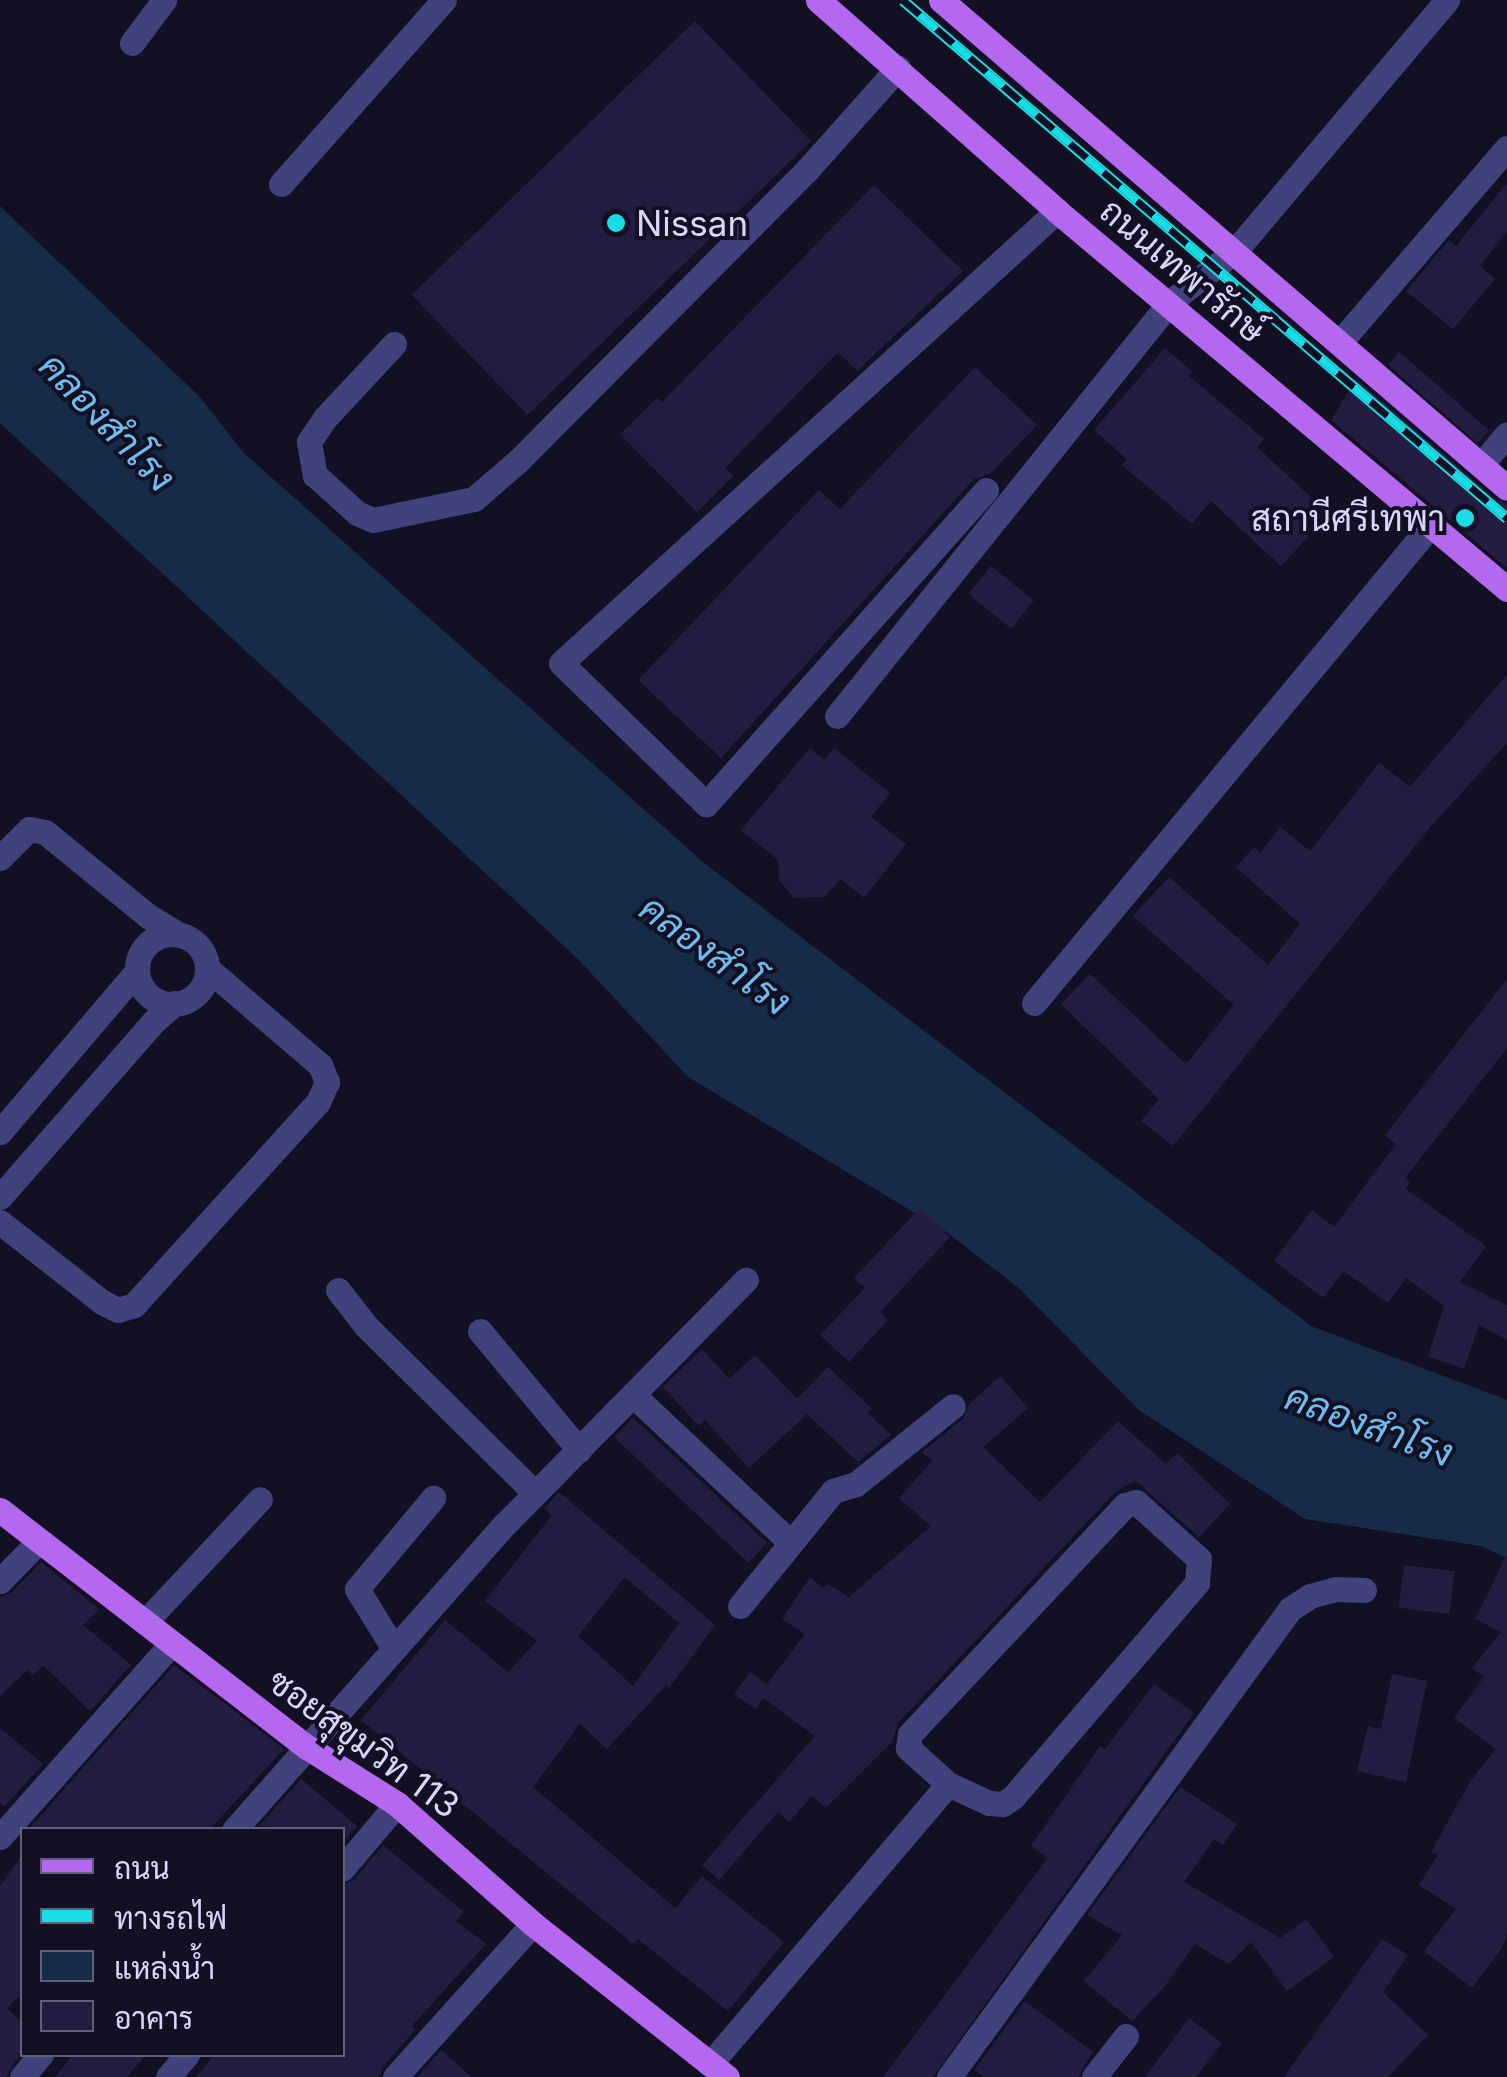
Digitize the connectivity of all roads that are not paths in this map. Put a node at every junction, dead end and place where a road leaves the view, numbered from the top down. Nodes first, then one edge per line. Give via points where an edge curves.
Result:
1 (164, 0) edge
2 (444, 0) edge
3 (818, 0) edge
4 (1447, 0) edge
5 (954, 5) edge
6 (132, 43) dead end
7 (898, 68) junction
8 (1507, 148) edge
9 (280, 184) dead end
10 (1057, 211) junction
11 (1234, 251) junction
12 (1170, 302) junction
13 (1340, 342) junction
14 (394, 344) dead end
15 (1507, 434) edge
16 (1481, 465) junction
17 (1507, 488) edge
18 (986, 490) dead end
19 (1430, 526) junction
20 (1507, 590) edge
21 (837, 716) dead end
22 (0, 858) edge
23 (180, 935) junction
24 (207, 968) junction
25 (137, 971) junction
26 (175, 1003) junction
27 (1034, 1003) dead end
28 (0, 1132) edge
29 (0, 1197) edge
30 (0, 1222) edge
31 (746, 1280) dead end
32 (338, 1290) dead end
33 (480, 1331) dead end
34 (633, 1396) junction
35 (953, 1406) dead end
36 (579, 1450) junction
37 (535, 1494) junction
38 (433, 1498) dead end
39 (260, 1499) dead end
40 (0, 1510) edge
41 (39, 1541) junction
42 (790, 1543) junction
43 (0, 1581) edge
44 (1364, 1590) dead end
45 (740, 1606) dead end
46 (145, 1622) junction
47 (172, 1643) junction
48 (394, 1649) junction
49 (307, 1746) junction
50 (948, 1784) junction
51 (398, 1804) junction
52 (237, 1827) edge
53 (0, 1836) edge
54 (345, 1866) edge
55 (533, 1924) junction
56 (1126, 2036) dead end
57 (39, 2057) edge
58 (185, 2057) edge
59 (719, 2070) edge
60 (22, 2077) edge
61 (168, 2077) edge
62 (396, 2077) edge
63 (949, 2077) edge
64 (1094, 2077) edge

1 - 6 street
2 - 9 street
3 - 7 main road, ถนนเทพารักษ์
4 - 11 street
5 - 11 main road, ถนนเทพารักษ์
7 - 10 main road, ถนนเทพารักษ์
7 - 14 street via 807,170 474,499 373,520 315,475 309,442
8 - 13 street
10 - 12 main road, ถนนเทพารักษ์
10 - 18 street via 561,663 706,804
11 - 12 street
11 - 13 main road, ถนนเทพารักษ์
12 - 19 main road, ถนนเทพารักษ์
12 - 21 street
13 - 16 main road, ถนนเทพารักษ์
15 - 16 street
16 - 17 main road, ถนนเทพารักษ์
19 - 20 main road, ถนนเทพารักษ์
19 - 27 street
22 - 23 street via 29,829 45,832
23 - 24 street via 199,947
23 - 25 street via 147,944
24 - 26 street via 200,989
24 - 30 street via 320,1065 327,1082 318,1102 134,1305 118,1310 102,1302
25 - 26 street via 150,996
25 - 28 street
26 - 29 street
31 - 34 street
32 - 37 street
33 - 36 street
34 - 36 street
34 - 42 street
35 - 42 street via 856,1484 833,1491
36 - 37 street
37 - 48 street
38 - 48 street via 357,1589
39 - 46 street
40 - 41 main road, ซอยสุขุมวิท 113
41 - 43 street
41 - 46 main road, ซอยสุขุมวิท 113
42 - 45 street
44 - 63 street via 1336,1589 1290,1609
46 - 47 main road, ซอยสุขุมวิท 113
47 - 49 main road, ซอยสุขุมวิท 113
47 - 53 street
48 - 49 street
49 - 51 main road, ซอยสุขุมวิท 113
49 - 52 street
50 - 50 street via 990,1803 1014,1797 1197,1583 1199,1558 1144,1504 1126,1505 910,1734 908,1748
50 - 59 street
51 - 54 street
51 - 55 main road, ซอยสุขุมวิท 113
55 - 59 main road, ซอยสุขุมวิท 113
55 - 62 street
56 - 64 street
57 - 60 street
58 - 61 street

